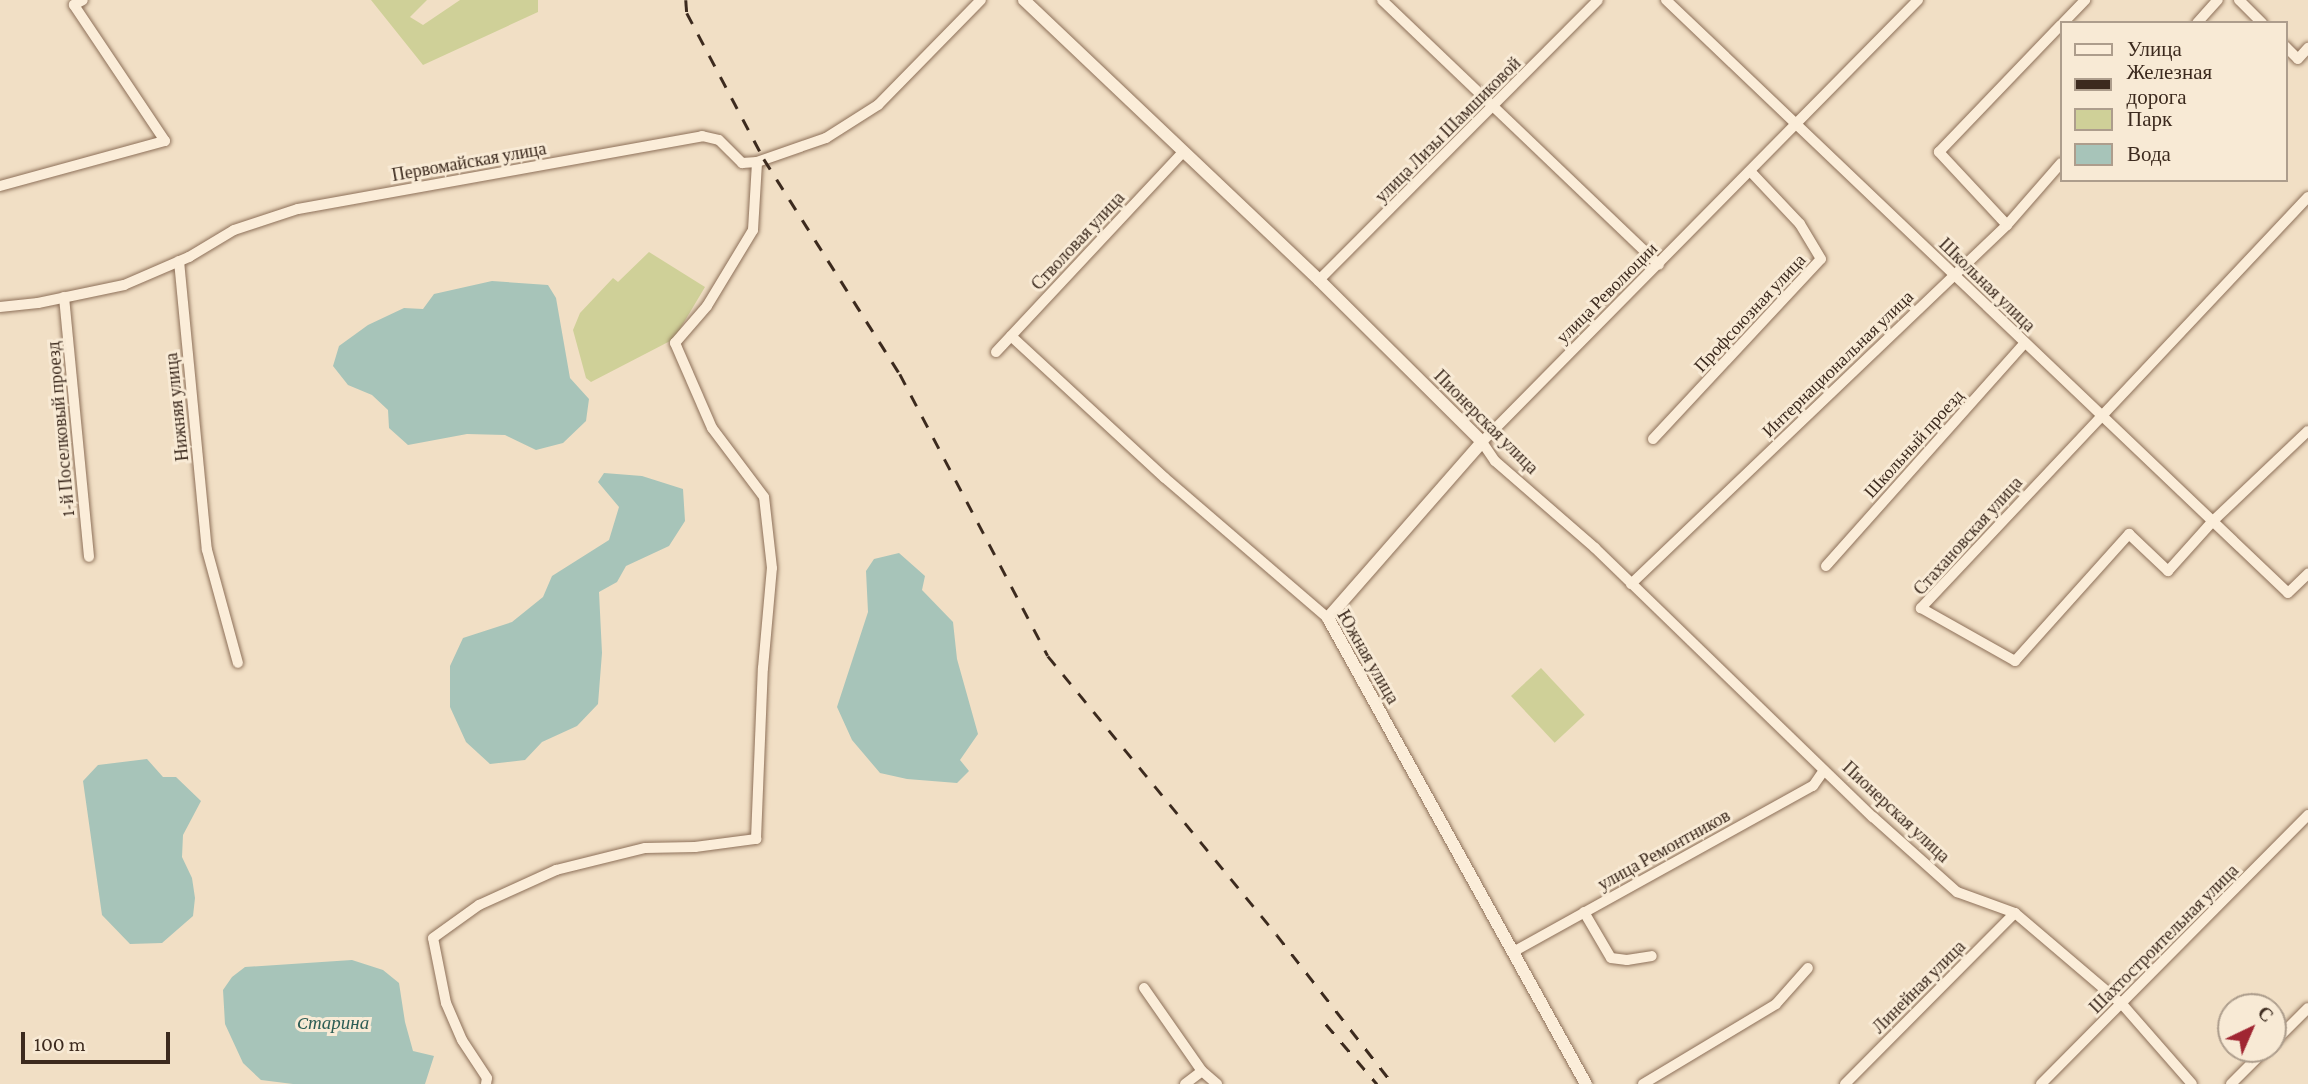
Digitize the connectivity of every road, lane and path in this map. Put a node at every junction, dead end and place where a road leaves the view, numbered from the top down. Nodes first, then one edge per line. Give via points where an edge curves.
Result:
1 (83, 0) edge
2 (981, 0) edge
3 (1024, 0) edge
4 (1382, 0) edge
5 (1598, 0) edge
6 (1666, 0) edge
7 (1918, 0) edge
8 (2085, 0) edge
9 (2218, 0) edge
10 (2239, 0) edge
11 (2065, 21) edge
12 (2199, 21) edge
13 (2260, 21) edge
14 (2060, 26) edge
15 (2287, 48) edge
16 (2308, 48) edge
17 (1494, 107) junction
18 (1797, 125) junction
19 (1183, 152) junction
20 (761, 160) junction
21 (2060, 164) edge
22 (1751, 172) junction
23 (0, 186) edge
24 (2308, 197) edge
25 (2007, 225) junction
26 (179, 261) junction
27 (1659, 265) junction
28 (1954, 275) junction
29 (1319, 280) junction
30 (64, 297) junction
31 (0, 307) edge
32 (1011, 336) junction
33 (2025, 343) junction
34 (996, 352) dead end
35 (2101, 414) junction
36 (2308, 431) edge
37 (1653, 439) dead end
38 (1482, 442) junction
39 (2212, 522) junction
40 (89, 557) dead end
41 (1826, 566) dead end
42 (2308, 574) edge
43 (1631, 584) junction
44 (1328, 618) junction
45 (238, 663) dead end
46 (1824, 770) junction
47 (2308, 815) edge
48 (1584, 912) junction
49 (2015, 913) junction
50 (1513, 952) junction
51 (1652, 956) dead end
52 (1808, 968) dead end
53 (1144, 988) dead end
54 (2122, 1004) junction
55 (2308, 1008) edge
56 (2287, 1028) edge
57 (2252, 1063) edge
58 (1202, 1071) junction
59 (486, 1084) edge
60 (1185, 1084) edge
61 (1217, 1084) edge
62 (1586, 1084) edge
63 (1643, 1084) edge
64 (1845, 1084) edge
65 (2041, 1084) edge
66 (2192, 1084) edge
67 (2231, 1084) edge

1 - 23 street via 74,5 165,141
2 - 20 street via 878,104 826,138
3 - 19 street, Пионерская улица
4 - 17 street
5 - 17 street, улица Лизы Шамшиковой
6 - 18 street, Школьная улица
7 - 18 street, улица Революции
8 - 11 street
9 - 12 street
10 - 13 street
14 - 25 street via 1939,152
15 - 16 street via 2298,59
17 - 27 street
17 - 29 street, улица Лизы Шамшиковой
18 - 22 street, улица Революции
18 - 28 street, Школьная улица
19 - 29 street, Пионерская улица
19 - 32 street, Стволовая улица
20 - 26 street, Первомайская улица via 743,163 719,140 702,136 298,209 234,230
20 - 59 street via 753,230 706,306 675,343 712,428 764,497 772,568 756,839 645,848 556,870 479,905 433,938 446,1003
21 - 25 street, Интернациональная улица
22 - 27 street, улица Революции
22 - 37 street, Профсоюзная улица via 1800,223 1821,259
24 - 35 street, Стахановская улица
25 - 28 street, Интернациональная улица
26 - 30 street, Первомайская улица via 124,285
26 - 45 street, Нижняя улица via 207,550
27 - 38 street, улица Революции
28 - 33 street, Школьная улица
28 - 43 street, Интернациональная улица
29 - 38 street, Пионерская улица
30 - 31 street, Первомайская улица
30 - 40 street, 1-й Поселковый проезд
32 - 34 street, Стволовая улица
32 - 44 street, Южная улица via 1165,478
33 - 35 street, Школьная улица
33 - 41 street, Школьный проезд
35 - 39 street, Школьная улица
35 - 39 street, Стахановская улица via 1921,608 2015,661 2129,534 2168,571
36 - 39 street
38 - 43 street, Пионерская улица via 1495,461
38 - 44 street, улица Революции
39 - 42 street, Школьная улица via 2288,593
43 - 46 street, Пионерская улица
44 - 50 street, Южная улица
46 - 48 street, улица Ремонтников via 1813,786
46 - 49 street, Пионерская улица via 1957,892
47 - 54 street, Шахтостроительная улица
48 - 50 street, улица Ремонтников
48 - 51 street via 1611,958
49 - 54 street
49 - 64 street, Линейная улица
50 - 62 street, Южная улица
52 - 63 street via 1776,1004
53 - 58 street
54 - 65 street, Шахтостроительная улица
54 - 66 street
55 - 56 street
57 - 67 street
58 - 60 street
58 - 61 street

